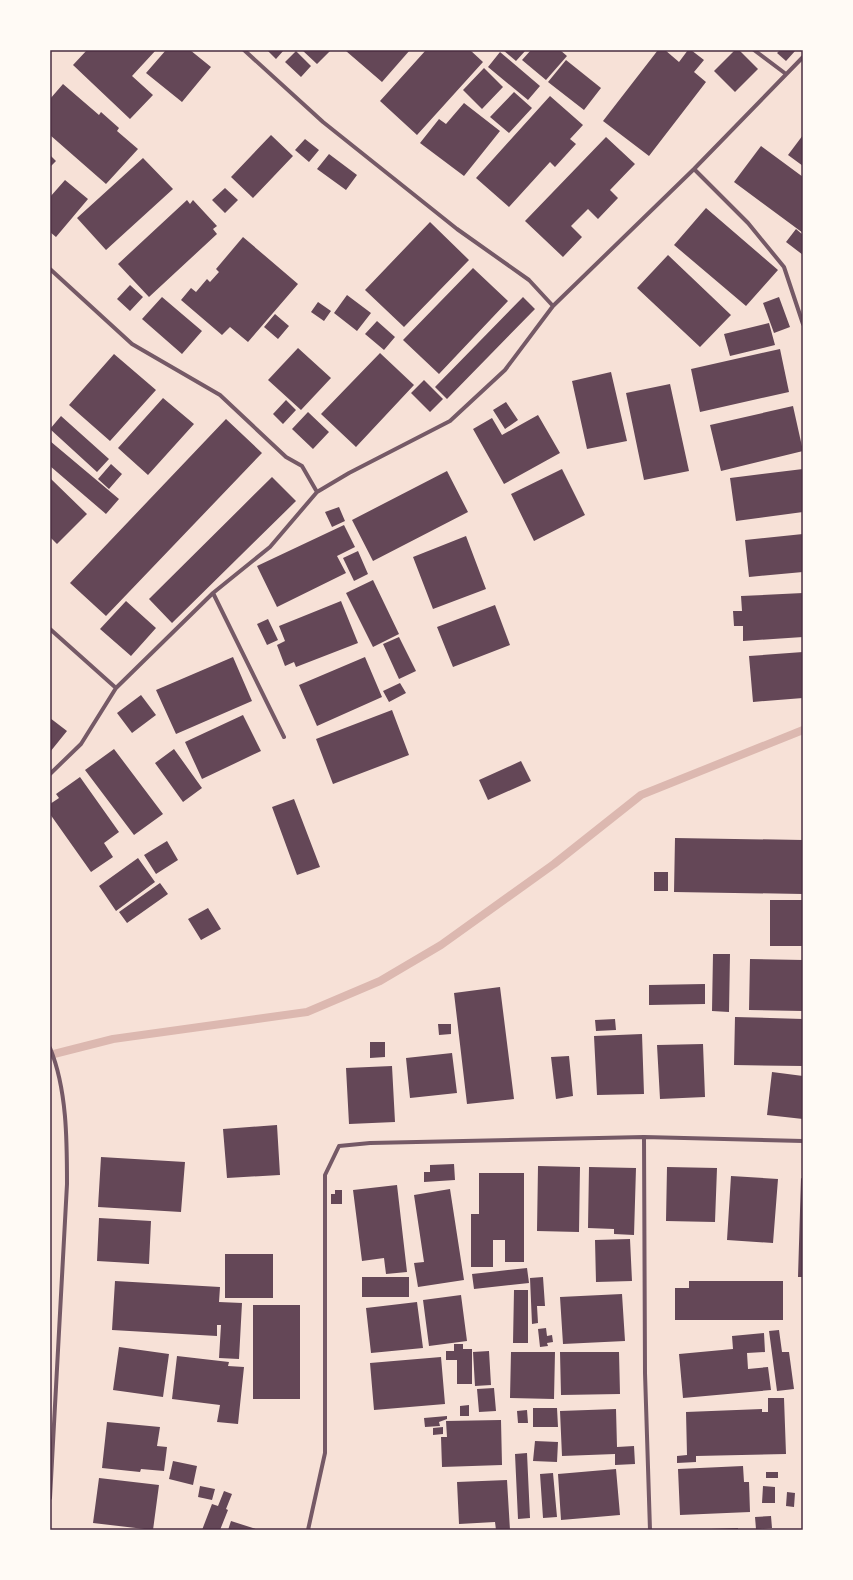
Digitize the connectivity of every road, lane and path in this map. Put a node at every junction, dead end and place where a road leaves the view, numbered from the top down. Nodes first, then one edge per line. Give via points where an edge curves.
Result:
1 (244, 50) edge
2 (754, 50) edge
3 (803, 57) edge
4 (786, 74) junction
5 (694, 169) junction
6 (50, 269) edge
7 (553, 306) junction
8 (803, 324) edge
9 (318, 492) junction
10 (213, 593) junction
11 (50, 629) edge
12 (116, 688) junction
13 (284, 737) dead end
14 (50, 774) edge
15 (50, 1048) edge
16 (644, 1137) junction
17 (803, 1141) edge
18 (50, 1498) edge
19 (308, 1530) edge
20 (650, 1530) edge

1 - 7 street via 323,122 457,229 529,280
2 - 4 street
3 - 4 street
4 - 5 street
5 - 7 street
5 - 8 street via 748,223 784,267
6 - 9 street via 132,344 220,396 286,456 302,466
7 - 9 street via 505,370 450,421 349,473
9 - 10 street via 270,547
10 - 12 street
10 - 13 street
11 - 12 street
12 - 14 street via 81,744
15 - 18 street via 56,1063 67,1133 67,1184
16 - 17 street
16 - 19 street via 370,1143 339,1146 325,1175 325,1452
16 - 20 street via 645,1373

